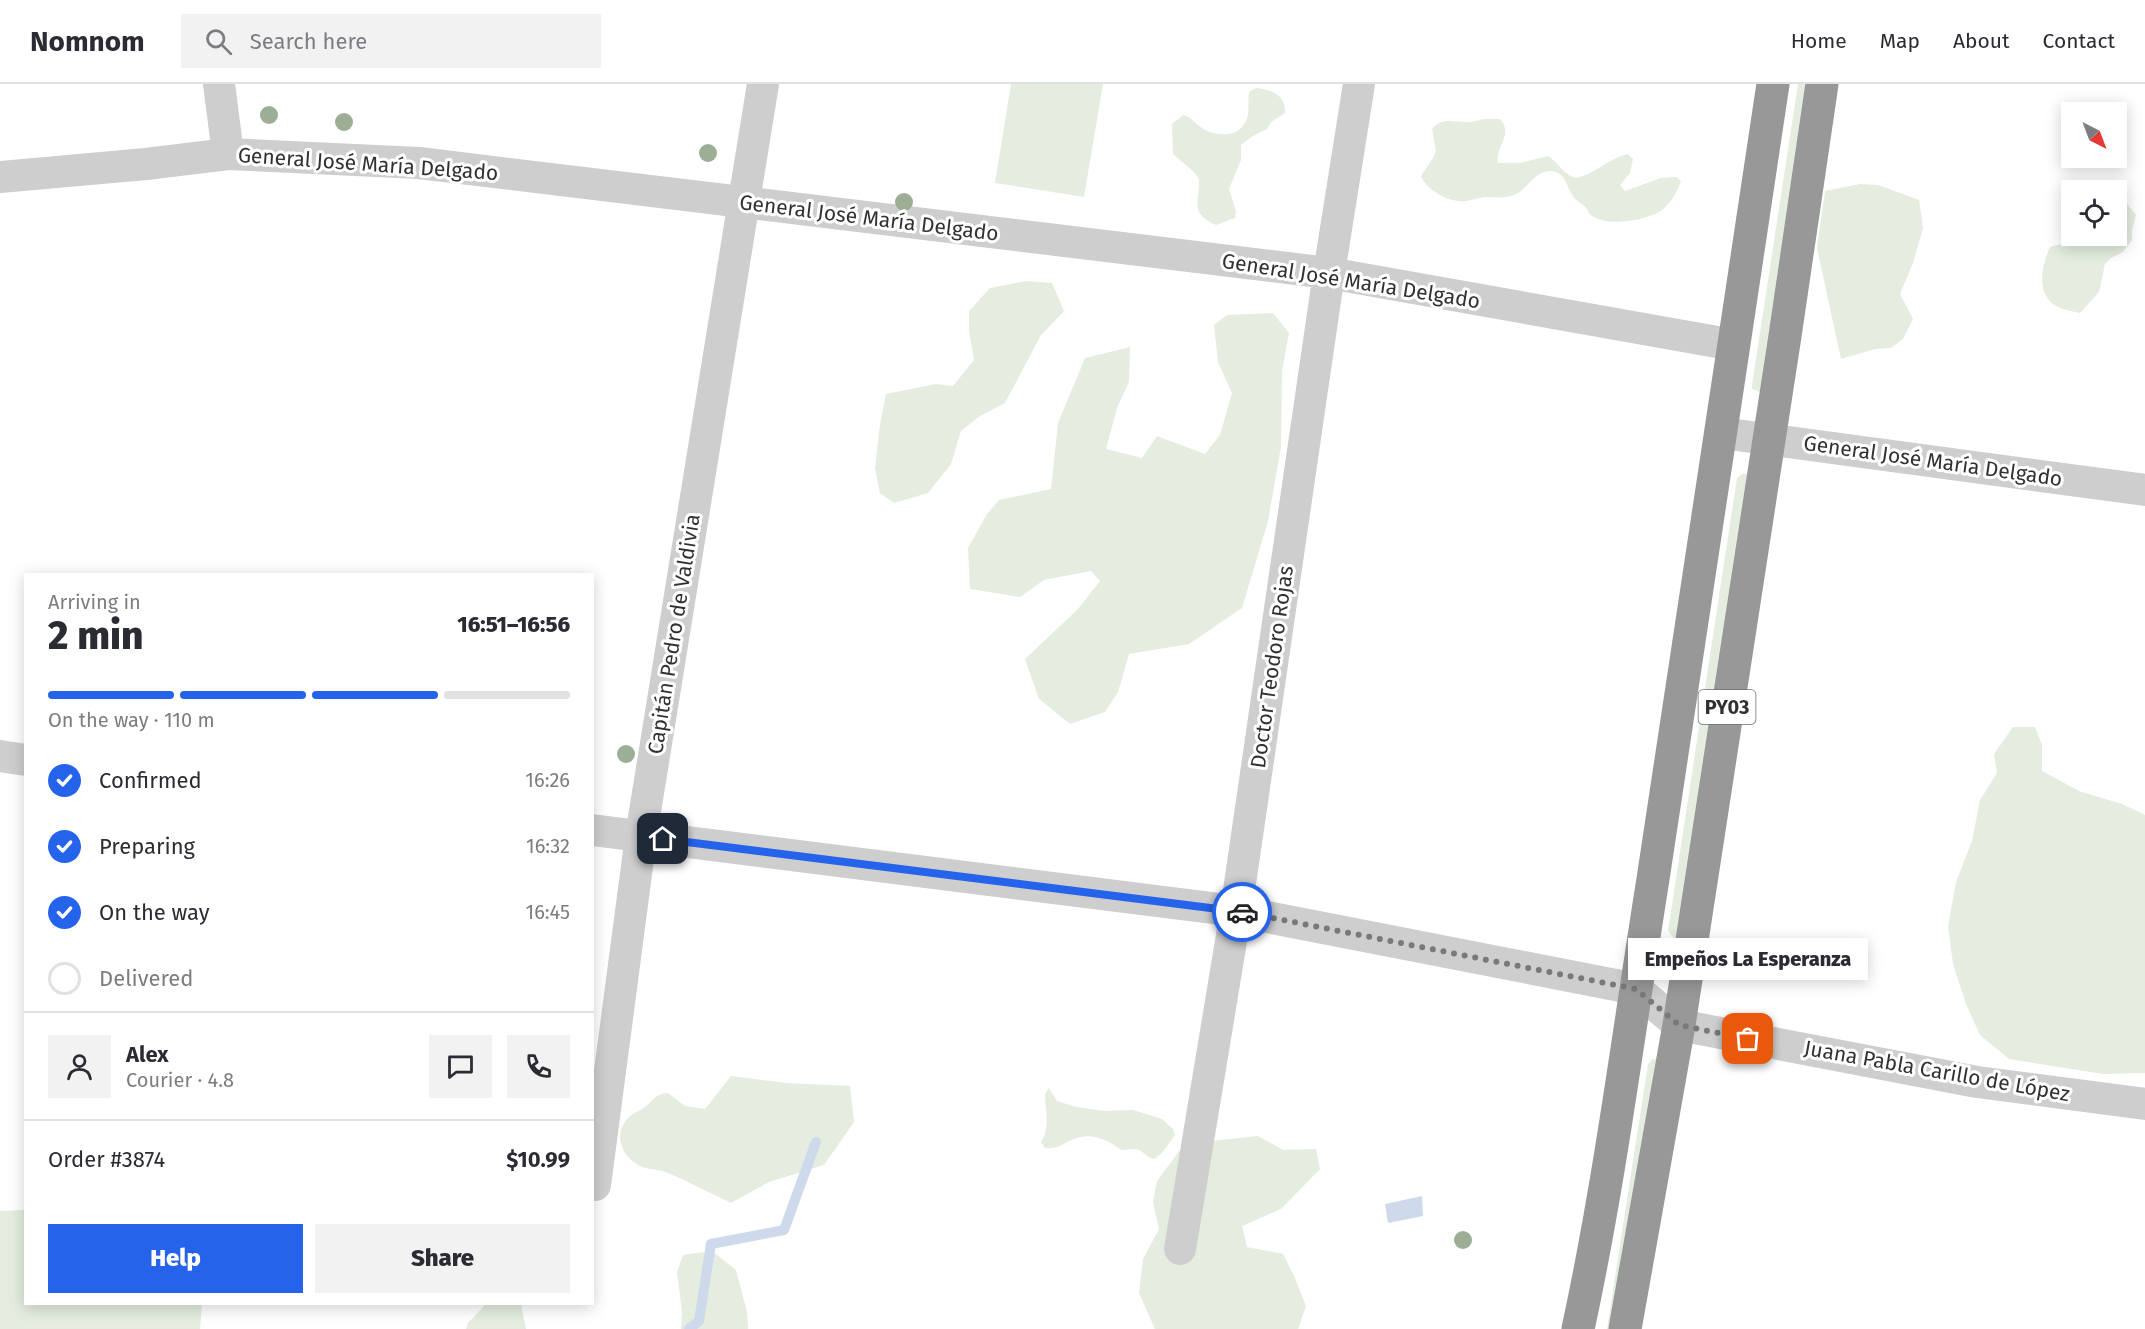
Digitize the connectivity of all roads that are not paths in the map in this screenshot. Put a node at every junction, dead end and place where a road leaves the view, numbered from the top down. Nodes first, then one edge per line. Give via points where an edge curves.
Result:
1 (219, 84) edge
2 (764, 84) edge
3 (1359, 84) edge
4 (1773, 84) edge
5 (1822, 84) edge
6 (228, 154) junction
7 (0, 177) edge
8 (744, 204) junction
9 (1329, 273) junction
10 (1734, 345) junction
11 (1722, 433) junction
12 (1769, 439) junction
13 (2145, 490) edge
14 (0, 756) edge
15 (24, 760) edge
16 (594, 830) edge
17 (641, 837) junction
18 (1236, 910) junction
19 (1636, 989) junction
20 (1679, 1025) junction
21 (2145, 1104) edge
22 (596, 1185) dead end
23 (1180, 1249) dead end
24 (1578, 1329) edge
25 (1625, 1329) edge

1 - 6 street
2 - 8 street, Capitán Pedro de Valdivia
3 - 9 street, Doctor Teodoro Rojas
4 - 10 highway, PY03
5 - 12 highway, PY03
6 - 7 street, General José María Delgado
6 - 8 street, General José María Delgado via 419,163
8 - 9 street, General José María Delgado
8 - 17 street, Capitán Pedro de Valdivia
9 - 10 street, General José María Delgado
9 - 18 street, Doctor Teodoro Rojas
10 - 11 highway, PY03
11 - 12 street, General José María Delgado
11 - 19 highway, PY03
12 - 13 street, General José María Delgado
12 - 20 highway, PY03
14 - 15 street
16 - 17 street
17 - 18 street
17 - 22 street, Capitán Pedro de Valdivia
18 - 19 street
18 - 23 street, Doctor Teodoro Rojas
19 - 20 street, Juana Pabla Carillo de López
19 - 24 highway, PY03 via 1594,1256
20 - 21 street, Juana Pabla Carillo de López via 1977,1083
20 - 25 highway, PY03

